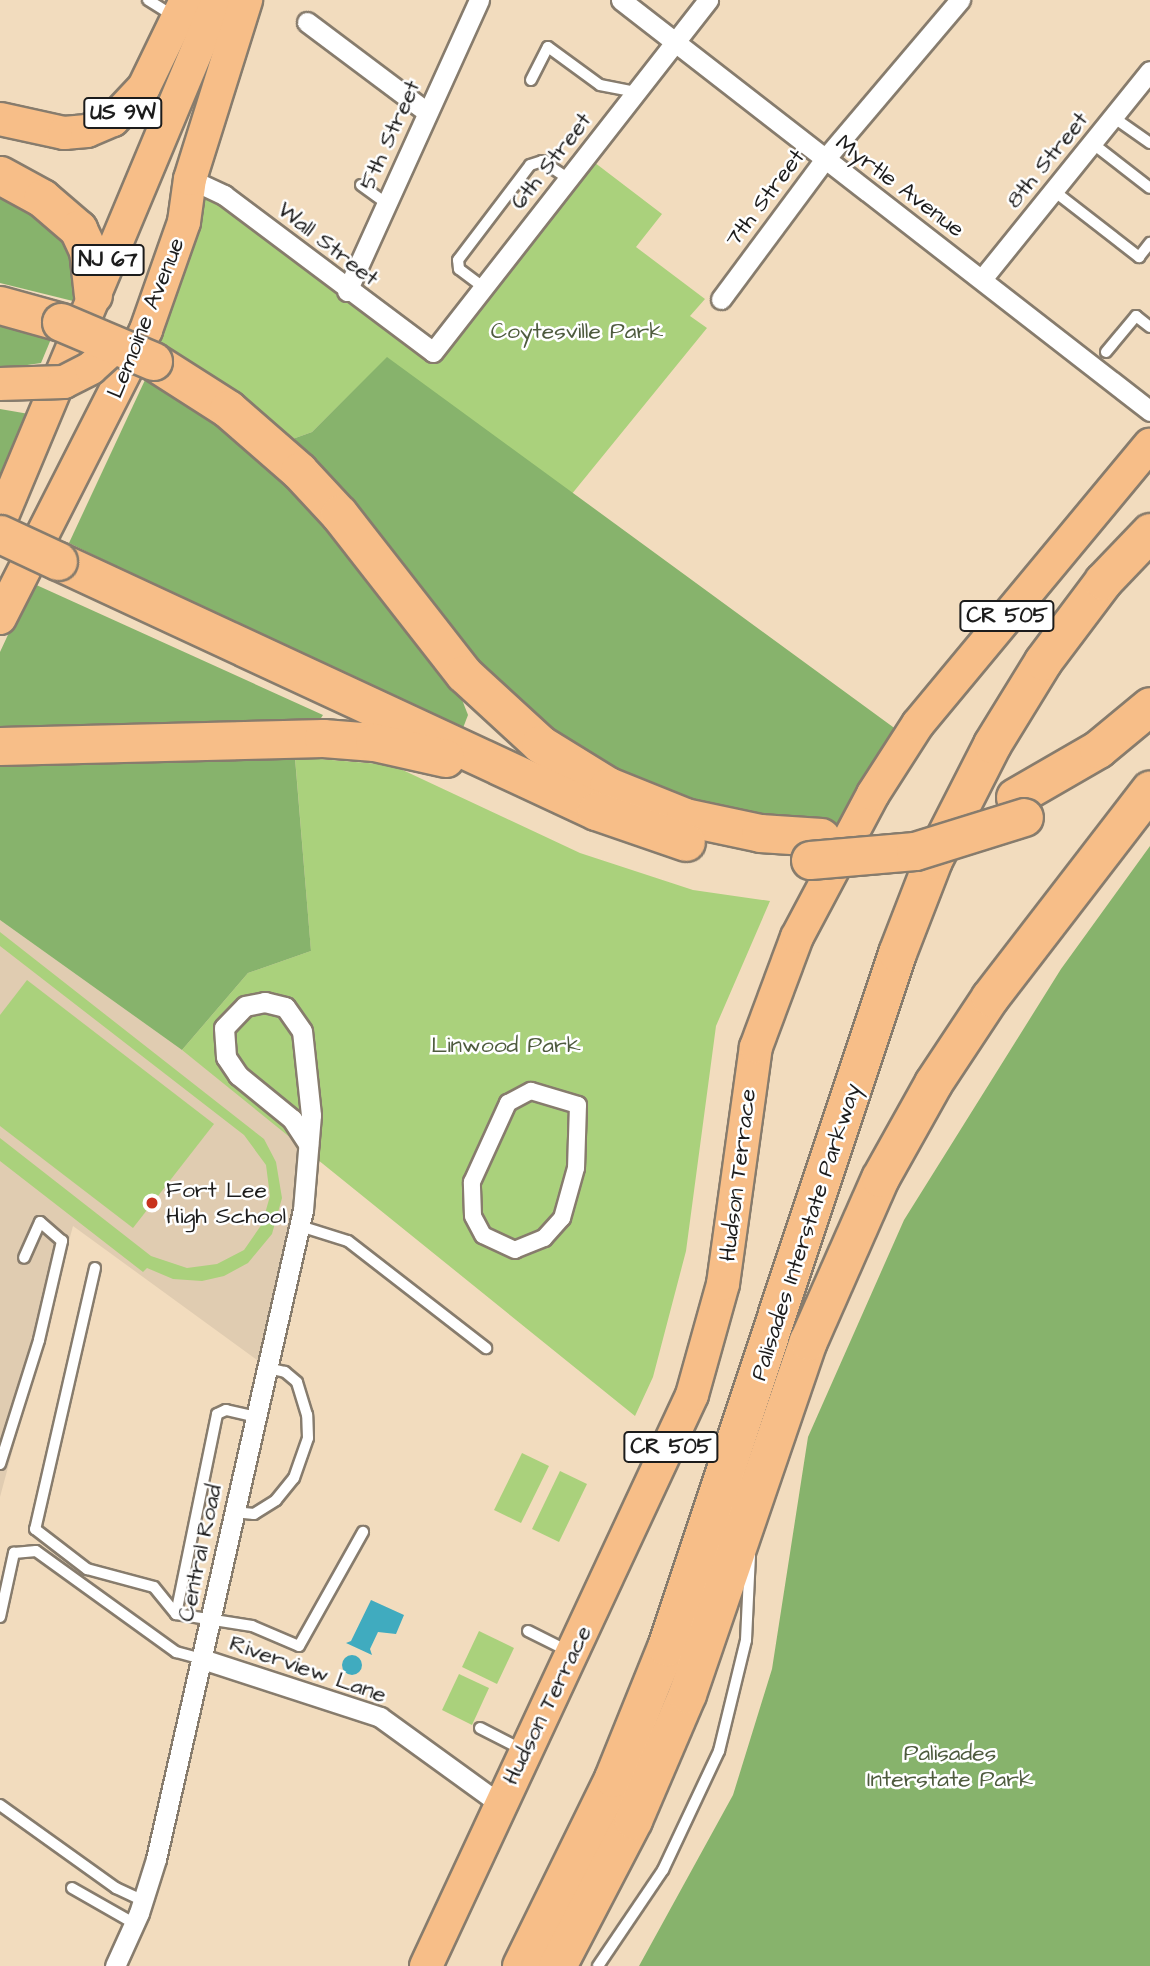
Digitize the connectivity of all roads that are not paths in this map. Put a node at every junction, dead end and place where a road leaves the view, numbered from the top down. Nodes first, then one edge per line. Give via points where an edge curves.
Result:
1 (148, 0) edge
2 (218, 0) edge
3 (246, 0) edge
4 (479, 0) edge
5 (621, 0) edge
6 (708, 0) edge
7 (960, 0) edge
8 (182, 9) edge
9 (307, 22) dead end
10 (674, 42) junction
11 (1150, 71) edge
12 (531, 80) dead end
13 (636, 92) junction
14 (428, 112) junction
15 (1113, 117) junction
16 (0, 119) edge
17 (1092, 143) junction
18 (1150, 143) edge
19 (825, 159) junction
20 (0, 175) edge
21 (569, 179) junction
22 (190, 180) junction
23 (361, 185) dead end
24 (1150, 188) edge
25 (1054, 191) junction
26 (387, 204) junction
27 (1150, 243) edge
28 (982, 279) junction
29 (483, 287) junction
30 (347, 291) junction
31 (93, 295) junction
32 (721, 299) dead end
33 (0, 304) edge
34 (1150, 327) edge
35 (433, 352) joint
36 (1106, 352) dead end
37 (0, 384) edge
38 (1150, 411) edge
39 (1150, 445) edge
40 (0, 521) edge
41 (1150, 532) edge
42 (0, 534) edge
43 (0, 618) edge
44 (1150, 706) edge
45 (1150, 737) edge
46 (0, 746) edge
47 (530, 781) junction
48 (1150, 789) edge
49 (1019, 807) junction
50 (816, 848) junction
51 (517, 1094) joint
52 (308, 1144) junction
53 (300, 1226) junction
54 (24, 1258) dead end
55 (94, 1268) dead end
56 (486, 1348) dead end
57 (268, 1368) junction
58 (256, 1417) junction
59 (0, 1464) edge
60 (234, 1513) junction
61 (749, 1522) junction
62 (363, 1532) dead end
63 (176, 1614) junction
64 (0, 1617) edge
65 (210, 1621) junction
66 (528, 1631) dead end
67 (573, 1653) junction
68 (202, 1660) junction
69 (480, 1728) dead end
70 (525, 1750) junction
71 (499, 1803) junction
72 (0, 1805) edge
73 (72, 1888) dead end
74 (144, 1901) junction
75 (135, 1924) junction
76 (115, 1966) edge
77 (426, 1966) edge
78 (521, 1966) edge
79 (557, 1966) edge
80 (598, 1966) edge

1 - 8 lane
2 - 31 main road, NJ 67
3 - 22 main road, Lemoine Avenue
4 - 14 street, 5th Street
5 - 10 street, Myrtle Avenue
6 - 10 street, 6th Street
7 - 19 street, 7th Street
8 - 16 main road, US 9W via 137,98 113,120 87,131 64,133
9 - 14 street
10 - 13 street, 6th Street
10 - 19 street, Myrtle Avenue
11 - 15 street, 8th Street
12 - 13 lane via 548,47 600,85
13 - 21 street, 6th Street
14 - 26 street, 5th Street
15 - 17 street, 8th Street
15 - 18 lane
17 - 24 lane
17 - 25 street, 8th Street
19 - 28 street, Myrtle Avenue
19 - 32 street, 7th Street
20 - 31 highway via 48,202 78,229 88,250
21 - 29 street, 6th Street
21 - 29 lane via 542,161 530,165 458,260 459,269
22 - 30 street, Wall Street via 223,195
22 - 37 main road, bridge via 111,350 91,368 64,382
22 - 43 main road, Lemoine Avenue / NJ 67 via 184,222 138,351
23 - 26 lane
25 - 27 lane via 1139,257
25 - 28 street, 8th Street
26 - 30 street, 5th Street
28 - 38 street, Myrtle Avenue
29 - 35 street, 6th Street
30 - 35 street, Wall Street
31 - 40 main road, NJ 67
33 - 50 highway, bridge via 61,322 153,361 228,409 299,471 339,514 464,674 540,744 608,786 685,817
34 - 36 lane via 1136,316
39 - 67 main road, Hudson Terrace / CR 505 via 913,731 873,794 797,937 756,1047 727,1260 705,1353 670,1449
41 - 78 highway, Palisades Interstate Parkway via 1103,581 1043,661 992,744 933,860 887,982 666,1647 613,1777
42 - 47 highway, bridge
44 - 49 highway
45 - 49 highway via 1079,789
46 - 47 highway via 340,738 401,747
47 - 50 highway via 615,819 681,841 744,854
48 - 61 highway, Palisades Interstate Parkway via 990,997 897,1147 821,1307
49 - 50 highway
51 - 51 street via 531,1091 578,1105 574,1184 562,1218 544,1238 515,1250 484,1235 471,1204 480,1161
52 - 52 street, Central Road via 308,1071 299,1020 278,1004 245,1006 227,1022 222,1039 226,1057 238,1074 292,1119
52 - 53 street, Central Road
53 - 56 lane via 348,1241
53 - 57 street, Central Road
54 - 59 lane via 40,1222 62,1241 39,1340
55 - 63 lane via 35,1529 87,1569 154,1587
57 - 58 street, Central Road
57 - 60 lane via 285,1371 297,1382 308,1438 294,1478 276,1500 254,1514
58 - 60 street, Central Road
58 - 63 lane via 226,1410 217,1414
60 - 65 street, Central Road
61 - 79 highway, Palisades Interstate Parkway via 655,1772
61 - 80 lane via 751,1590 746,1640 719,1751 663,1870
62 - 65 lane via 299,1646 252,1626
63 - 65 lane
64 - 68 lane via 14,1553 36,1551 176,1652
65 - 68 street, Central Road
66 - 67 lane
67 - 70 main road, Hudson Terrace / CR 505
68 - 71 street, Riverview Lane via 380,1717
68 - 74 street, Central Road
69 - 70 lane
70 - 71 main road, Hudson Terrace / CR 505
71 - 77 main road, Hudson Terrace / CR 505
72 - 74 lane via 116,1888
73 - 75 lane
74 - 75 street, Central Road
75 - 76 street, Central Road

